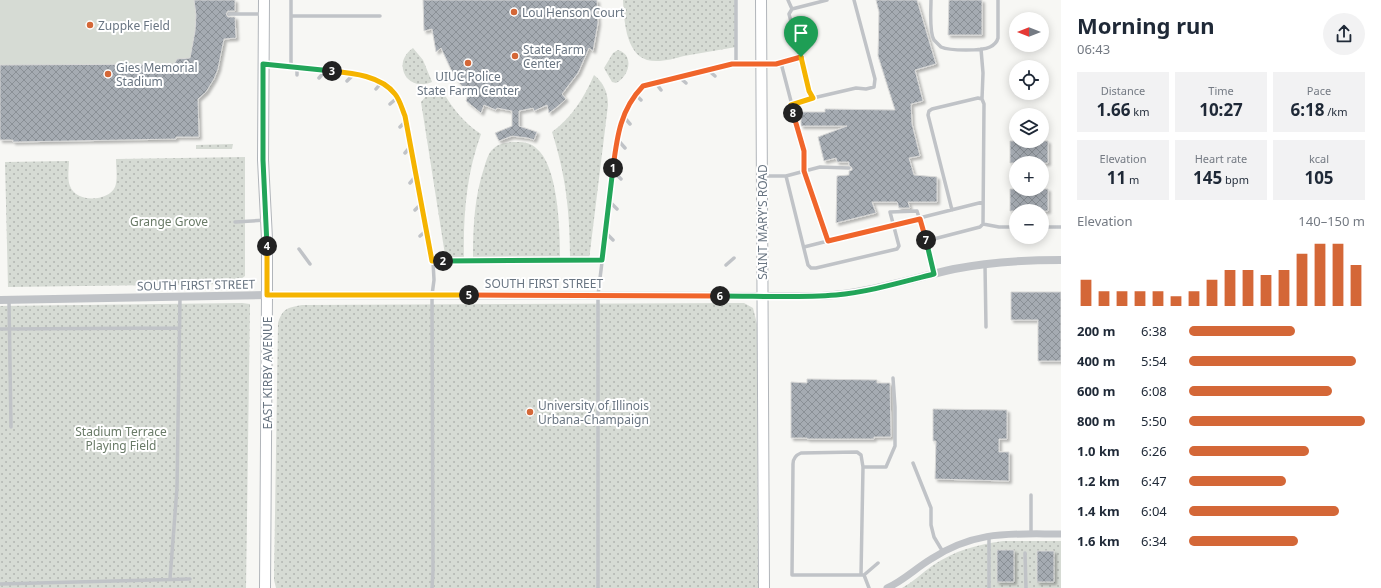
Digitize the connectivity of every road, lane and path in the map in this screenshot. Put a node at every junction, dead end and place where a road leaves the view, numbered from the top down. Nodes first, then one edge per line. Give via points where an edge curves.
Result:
1 (263, 0) edge
2 (291, 0) edge
3 (736, 0) edge
4 (762, 0) edge
5 (788, 0) edge
6 (827, 0) edge
7 (854, 0) edge
8 (931, 0) edge
9 (998, 0) edge
10 (792, 9) junction
11 (230, 14) dead end
12 (263, 14) junction
13 (291, 16) junction
14 (380, 16) dead end
15 (981, 49) junction
16 (801, 57) junction
17 (781, 63) junction
18 (263, 64) junction
19 (736, 64) junction
20 (762, 64) junction
21 (291, 67) junction
22 (298, 68) junction
23 (326, 70) junction
24 (708, 70) junction
25 (354, 74) junction
26 (297, 75) dead end
27 (715, 76) dead end
28 (679, 77) junction
29 (319, 78) dead end
30 (347, 81) dead end
31 (655, 82) junction
32 (381, 83) junction
33 (686, 83) dead end
34 (376, 89) dead end
35 (661, 90) dead end
36 (635, 94) junction
37 (397, 98) junction
38 (813, 98) junction
39 (982, 99) junction
40 (641, 100) dead end
41 (390, 104) dead end
42 (791, 105) junction
43 (624, 117) junction
44 (406, 121) junction
45 (630, 124) dead end
46 (400, 127) dead end
47 (617, 140) junction
48 (411, 146) junction
49 (625, 148) dead end
50 (404, 153) dead end
51 (849, 168) dead end
52 (613, 170) junction
53 (804, 171) junction
54 (416, 176) junction
55 (762, 176) junction
56 (786, 176) junction
57 (621, 179) dead end
58 (410, 183) dead end
59 (609, 201) junction
60 (983, 202) junction
61 (422, 203) junction
62 (618, 209) dead end
63 (415, 210) dead end
64 (952, 210) junction
65 (920, 219) junction
66 (266, 220) junction
67 (235, 222) dead end
68 (894, 224) junction
69 (983, 224) junction
70 (1009, 227) edge
71 (1049, 227) edge
72 (1061, 227) edge
73 (426, 230) junction
74 (606, 232) junction
75 (420, 236) dead end
76 (613, 240) dead end
77 (828, 241) junction
78 (926, 241) junction
79 (804, 247) junction
80 (299, 249) dead end
81 (734, 258) dead end
82 (602, 260) junction
83 (1061, 260) edge
84 (432, 261) junction
85 (310, 264) dead end
86 (985, 264) junction
87 (726, 265) dead end
88 (934, 274) junction
89 (267, 295) junction
90 (432, 295) junction
91 (598, 295) junction
92 (762, 296) junction
93 (180, 297) junction
94 (0, 300) edge
95 (9, 300) junction
96 (986, 327) dead end
97 (180, 328) junction
98 (0, 329) edge
99 (9, 329) junction
100 (892, 378) dead end
101 (11, 427) dead end
102 (913, 463) dead end
103 (863, 467) junction
104 (1031, 495) dead end
105 (935, 506) dead end
106 (931, 508) junction
107 (1030, 534) junction
108 (1061, 534) edge
109 (989, 536) junction
110 (943, 552) junction
111 (1026, 553) dead end
112 (878, 563) dead end
113 (863, 575) junction
114 (190, 579) dead end
115 (170, 580) junction
116 (0, 584) edge
117 (265, 588) edge
118 (432, 588) edge
119 (598, 588) edge
120 (764, 588) edge
121 (869, 588) edge
122 (887, 588) edge
123 (989, 588) edge
124 (1026, 588) edge

1 - 12 main road, EAST KIRBY AVENUE
2 - 13 lane
3 - 19 lane
4 - 20 main road, SAINT MARY'S ROAD
5 - 10 lane
6 - 10 lane
7 - 38 lane via 875,80 874,87 856,88
8 - 15 lane via 931,34 940,46 949,49
9 - 15 lane via 997,42
10 - 16 lane via 789,14
11 - 12 lane
12 - 18 main road, EAST KIRBY AVENUE
13 - 14 lane
13 - 21 lane
15 - 39 lane
16 - 17 lane
16 - 38 lane
17 - 20 lane
17 - 42 lane
18 - 21 lane
18 - 66 main road, EAST KIRBY AVENUE
19 - 20 lane
19 - 24 lane
20 - 55 main road, SAINT MARY'S ROAD
21 - 22 lane
22 - 23 lane
22 - 26 lane
23 - 25 lane
23 - 29 lane
24 - 27 lane
24 - 28 lane
25 - 30 lane
25 - 32 lane
28 - 31 lane
28 - 33 lane
31 - 35 lane
31 - 36 lane via 643,86
32 - 34 lane
32 - 37 lane
36 - 40 lane
36 - 43 lane via 626,108
37 - 41 lane
37 - 44 lane
38 - 42 lane
39 - 60 lane
39 - 64 lane via 932,109 928,115
42 - 53 lane via 804,151
43 - 45 lane
43 - 47 lane
44 - 46 lane
44 - 48 lane
47 - 49 lane
47 - 52 lane
48 - 50 lane
48 - 54 lane
51 - 53 lane via 820,167
52 - 57 lane
52 - 59 lane
53 - 56 lane
53 - 77 lane
54 - 58 lane
54 - 61 lane
55 - 56 lane
55 - 92 main road, SAINT MARY'S ROAD
56 - 79 lane
59 - 62 lane
59 - 74 lane
60 - 64 lane
60 - 69 lane
61 - 63 lane
61 - 73 lane
64 - 65 lane
65 - 68 lane
65 - 68 lane via 916,211 890,212
65 - 78 lane
66 - 67 lane
66 - 89 main road, EAST KIRBY AVENUE
68 - 77 lane
68 - 79 lane via 899,246 897,249 811,268
69 - 70 lane
69 - 78 lane via 980,227
71 - 72 lane
73 - 75 lane
73 - 84 lane
74 - 76 lane
74 - 82 lane
77 - 79 lane
78 - 88 lane
80 - 85 lane
81 - 87 lane
82 - 84 lane
82 - 91 lane
83 - 86 street, SOUTH FIRST STREET
84 - 90 lane
86 - 88 street, SOUTH FIRST STREET
86 - 96 lane
88 - 92 street, SOUTH FIRST STREET via 838,295
89 - 90 street, SOUTH FIRST STREET
89 - 93 street, SOUTH FIRST STREET
89 - 117 main road, EAST KIRBY AVENUE
90 - 91 street, SOUTH FIRST STREET
90 - 118 lane
91 - 92 street, SOUTH FIRST STREET
91 - 119 lane
92 - 120 main road, SAINT MARY'S ROAD
93 - 95 street, SOUTH FIRST STREET
93 - 97 lane
94 - 95 street, SOUTH FIRST STREET
95 - 99 lane
97 - 99 lane
97 - 115 lane via 177,488
98 - 99 lane
99 - 101 lane
100 - 103 lane via 895,446 886,467
102 - 106 lane
103 - 113 lane
103 - 113 lane via 861,455 857,452 801,453 793,459 792,575
104 - 107 lane
105 - 106 lane
106 - 110 lane via 934,537
107 - 108 street
107 - 109 street
109 - 110 street via 964,542
109 - 123 lane
110 - 122 street
111 - 124 lane
112 - 113 lane
113 - 121 lane
114 - 115 lane
115 - 116 lane

